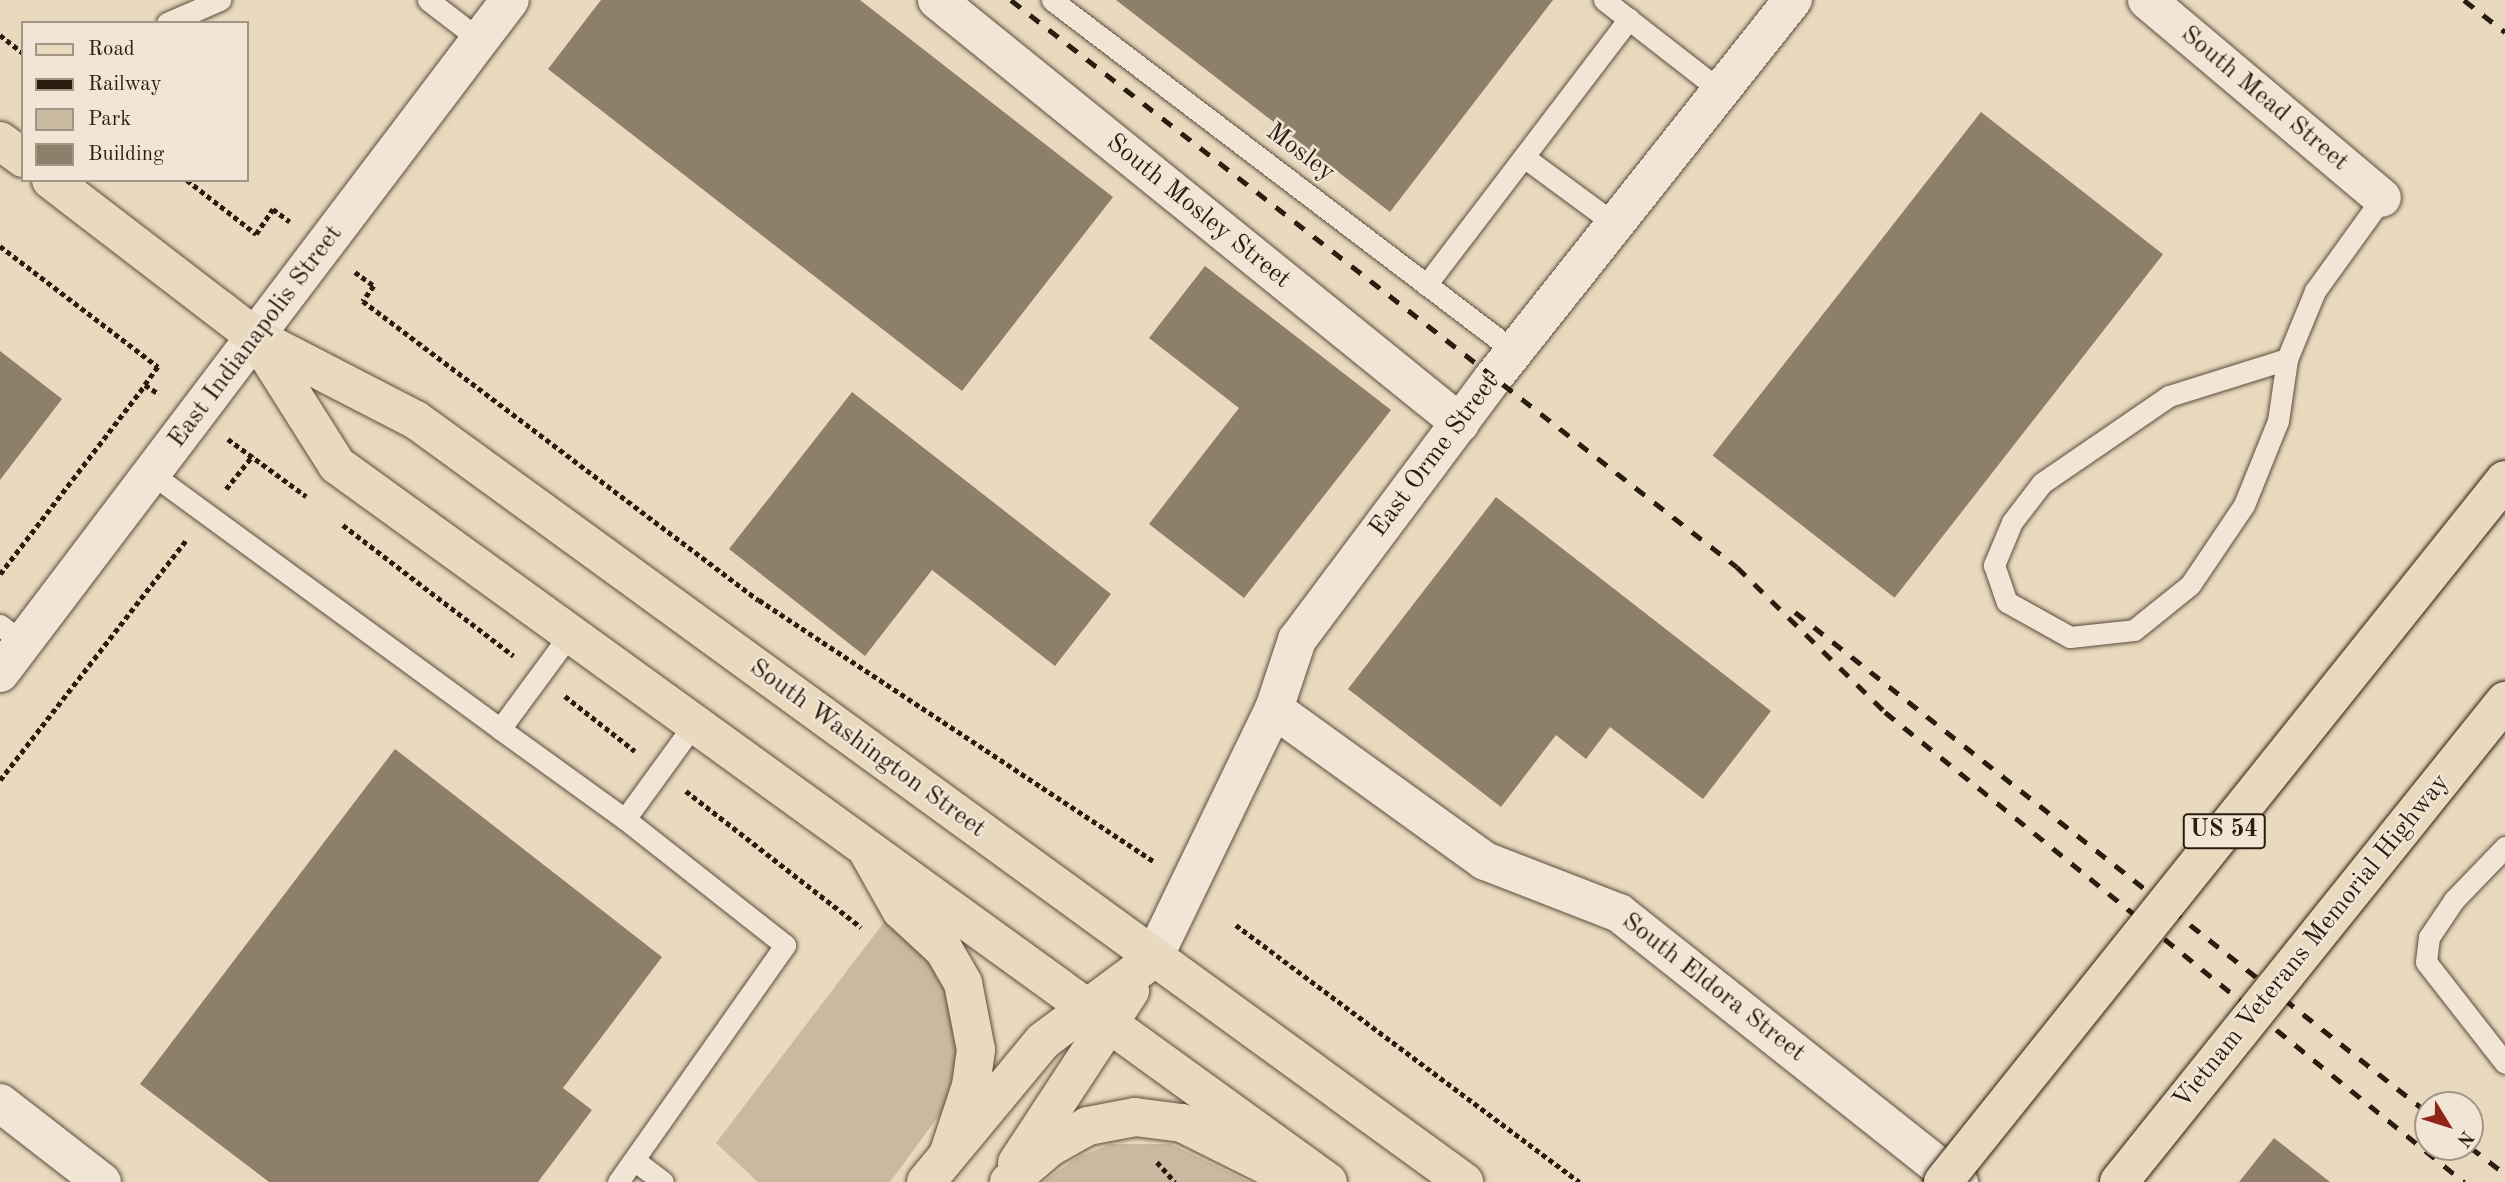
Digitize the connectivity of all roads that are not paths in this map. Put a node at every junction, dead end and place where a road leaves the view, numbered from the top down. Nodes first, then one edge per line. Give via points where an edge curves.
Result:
1 (220, 0) edge
2 (428, 0) edge
3 (510, 0) edge
4 (937, 0) edge
5 (1052, 0) edge
6 (1604, 0) edge
7 (1793, 0) edge
8 (2147, 0) edge
9 (1629, 19) junction
10 (172, 21) edge
11 (480, 40) junction
12 (1721, 91) junction
13 (0, 141) edge
14 (21, 157) edge
15 (1524, 157) junction
16 (54, 182) edge
17 (2382, 198) joint
18 (1615, 224) junction
19 (1426, 285) junction
20 (257, 338) junction
21 (1514, 351) junction
22 (2287, 359) junction
23 (1460, 423) junction
24 (152, 474) junction
25 (2505, 480) edge
26 (570, 635) junction
27 (8, 647) edge
28 (2505, 701) edge
29 (1274, 709) junction
30 (694, 724) junction
31 (500, 729) junction
32 (625, 820) junction
33 (2505, 846) edge
34 (867, 850) junction
35 (1153, 960) junction
36 (1099, 1014) junction
37 (2505, 1063) edge
38 (0, 1103) edge
39 (634, 1160) junction
40 (937, 1168) edge
41 (102, 1182) edge
42 (618, 1182) edge
43 (663, 1182) edge
44 (1006, 1182) edge
45 (1318, 1182) edge
46 (1328, 1182) edge
47 (1464, 1182) edge
48 (1944, 1182) edge
49 (1959, 1182) edge
50 (2119, 1182) edge

1 - 10 lane
2 - 11 lane
3 - 11 street, East Indianapolis Street
4 - 23 street, South Mosley Street
5 - 19 lane, Mosley
6 - 9 lane
7 - 12 street, East Orme Street
8 - 17 street, South Mead Street
9 - 12 lane
9 - 15 lane
11 - 20 street, East Indianapolis Street
12 - 18 street, East Orme Street
13 - 14 main road
15 - 18 lane
15 - 19 lane
16 - 20 main road, South Washington Street
17 - 22 lane via 2315,291
18 - 21 street, East Orme Street
19 - 21 lane, Mosley
20 - 24 street, East Indianapolis Street
20 - 26 main road, South Washington Street via 337,465
20 - 35 main road, South Washington Street via 416,420
21 - 23 street, East Orme Street
22 - 22 lane via 2278,421 2244,505 2190,585 2134,630 2070,638 2007,602 1994,565 2012,522 2042,483 2169,396
23 - 29 street, East Orme Street via 1297,640
24 - 27 street, East Indianapolis Street
24 - 31 lane
25 - 48 main road, US 54, bridge
26 - 30 main road, South Washington Street
26 - 31 lane
28 - 50 main road, Vietnam Veterans Memorial Highway, bridge
29 - 35 street, East Orme Street
29 - 49 street, South Eldora Street via 1485,861 1619,913
30 - 32 lane
30 - 34 main road, South Washington Street
31 - 32 lane
32 - 39 lane via 785,945
33 - 37 lane via 2454,900 2428,937 2426,962
34 - 36 main road, South Washington Street
34 - 40 main road via 901,910 944,950 963,983 975,1050 971,1086
35 - 36 main road
35 - 47 main road, South Washington Street
36 - 40 main road via 1043,1041
36 - 44 main road
36 - 46 main road, South Washington Street
38 - 41 street
39 - 42 lane
39 - 43 lane
44 - 45 main road via 1050,1147 1088,1126 1135,1117 1182,1123 1270,1167

